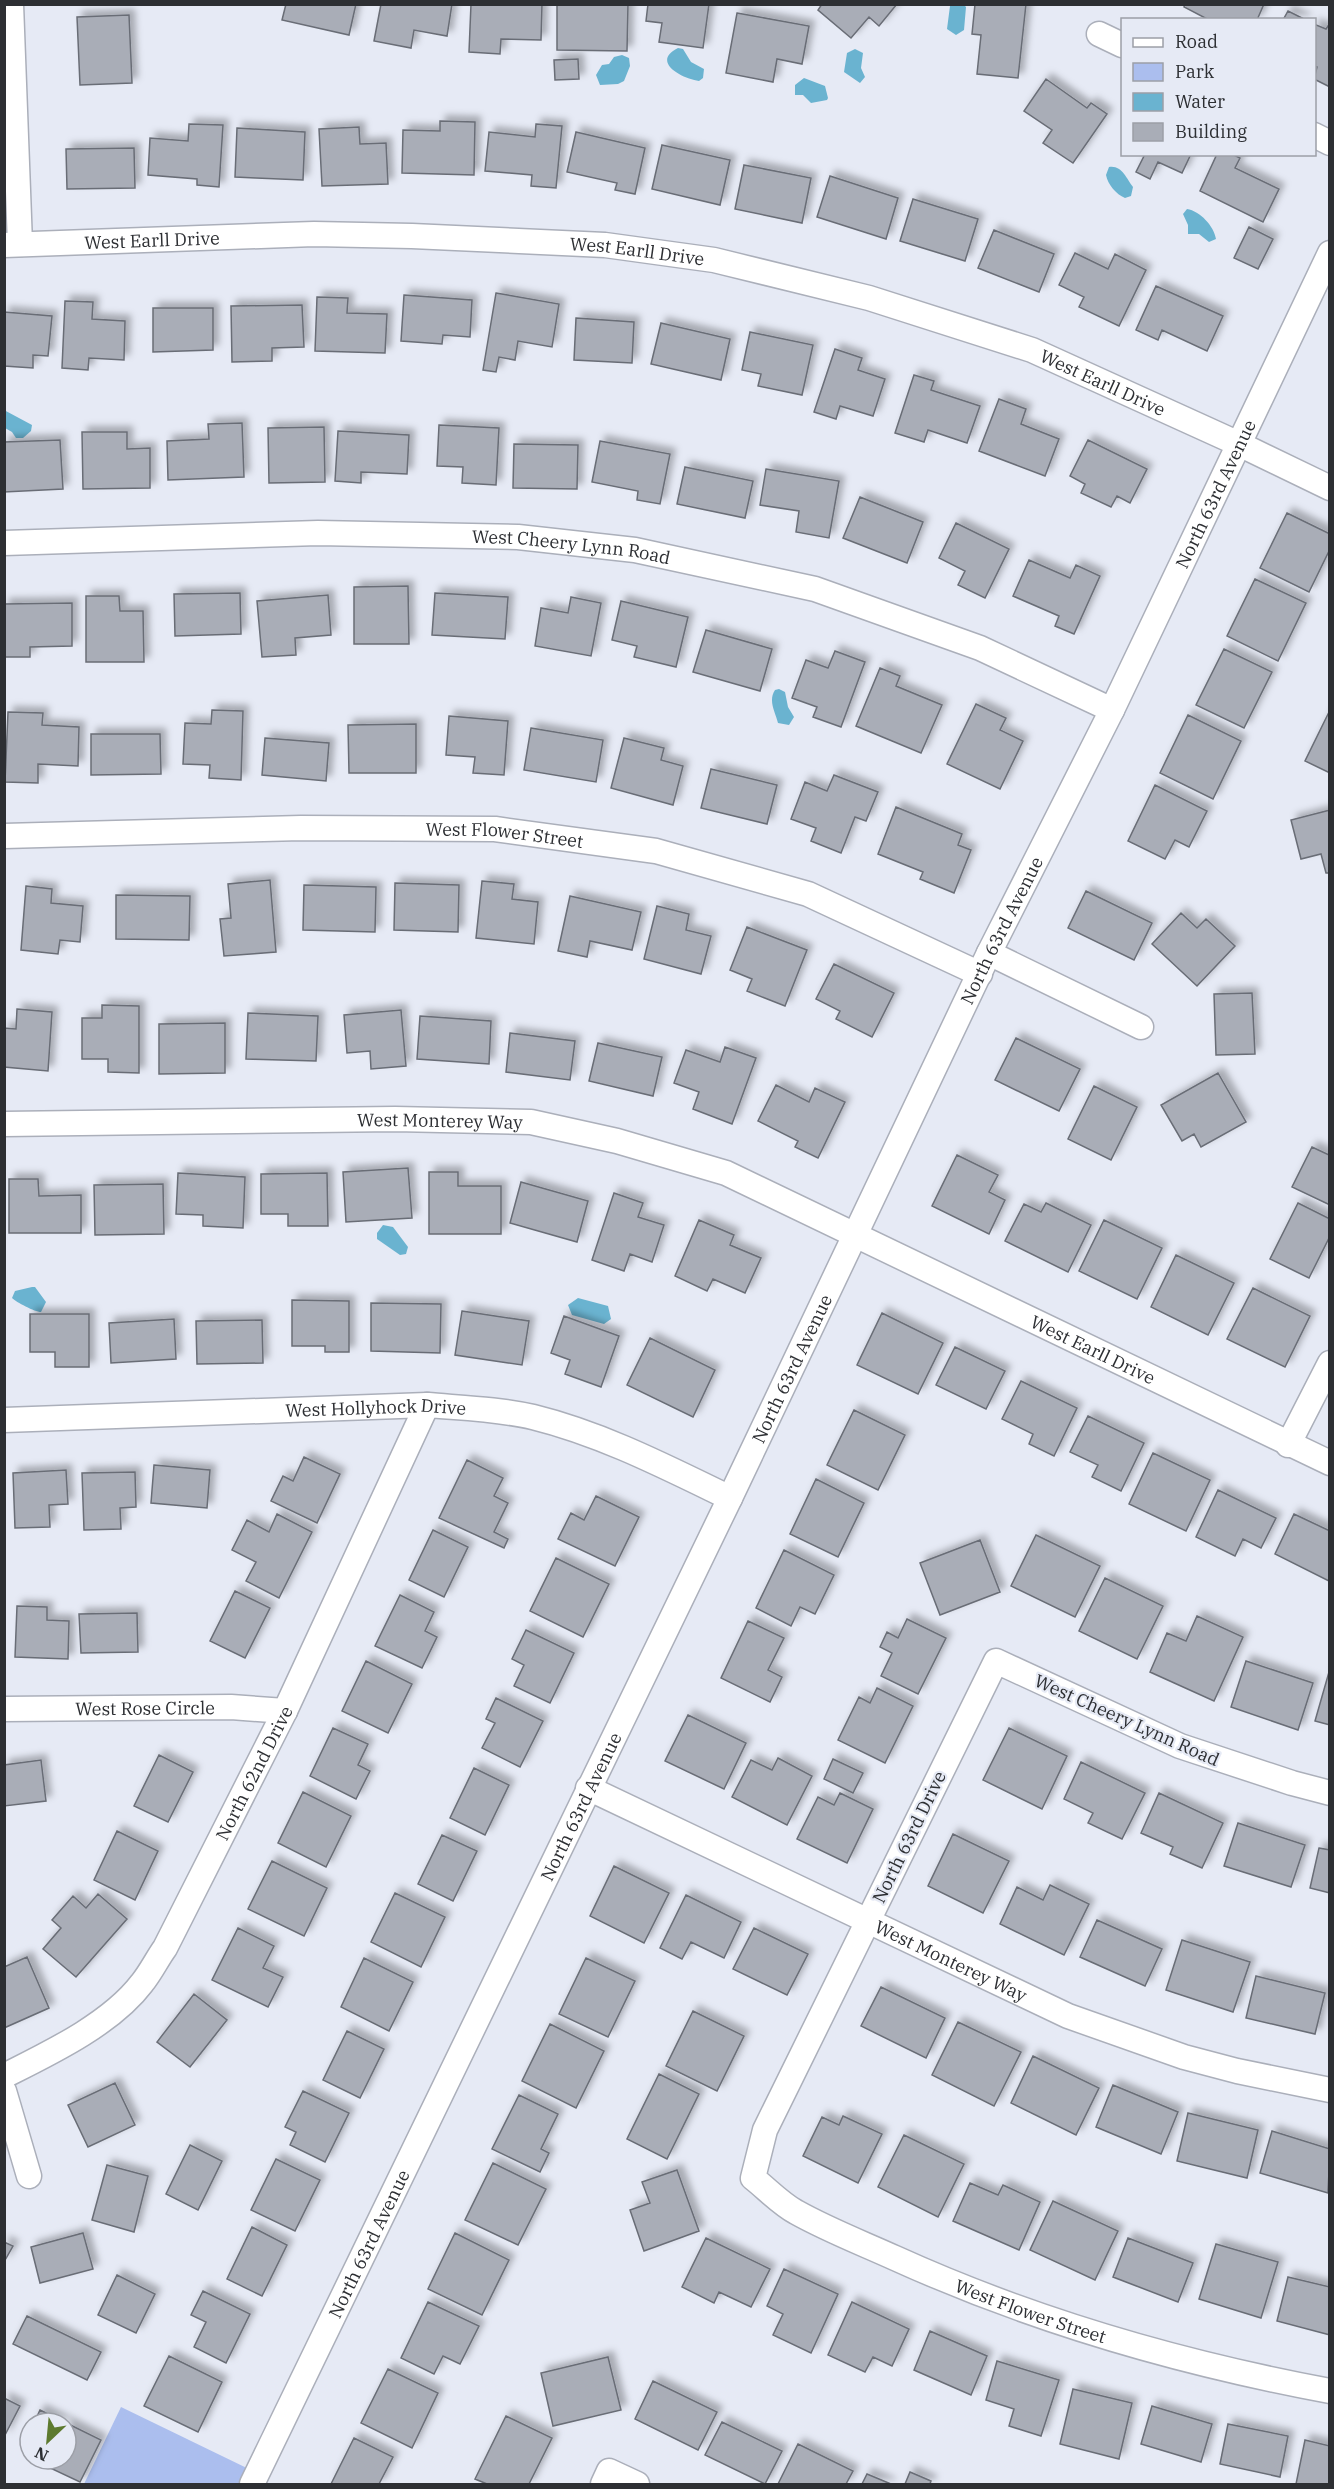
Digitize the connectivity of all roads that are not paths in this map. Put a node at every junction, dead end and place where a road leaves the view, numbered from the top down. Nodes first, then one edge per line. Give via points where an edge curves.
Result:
1 (11, 4) edge
2 (1100, 34) dead end
3 (1121, 44) edge
4 (12, 245) edge
5 (1329, 253) edge
6 (1239, 444) junction
7 (1329, 488) edge
8 (4, 543) edge
9 (1112, 710) junction
10 (4, 836) edge
11 (984, 963) junction
12 (1141, 1028) dead end
13 (4, 1124) edge
14 (855, 1237) junction
15 (1329, 1363) edge
16 (427, 1405) junction
17 (4, 1420) edge
18 (1288, 1445) junction
19 (1329, 1463) edge
20 (730, 1498) junction
21 (996, 1661) joint
22 (4, 1709) edge
23 (285, 1711) junction
24 (588, 1788) junction
25 (1329, 1793) edge
26 (867, 1920) junction
27 (4, 2076) edge
28 (1329, 2090) edge
29 (4, 2091) edge
30 (29, 2176) dead end
31 (753, 2178) joint
32 (1329, 2391) edge
33 (606, 2478) edge
34 (252, 2484) edge
35 (637, 2484) edge

1 - 4 street
2 - 3 street
4 - 6 street, West Earll Drive via 314,234 412,236 605,246 714,260 869,298 1032,350
5 - 6 street, North 63rd Avenue
6 - 7 street, West Earll Drive
6 - 9 street, North 63rd Avenue
8 - 9 street, West Cheery Lynn Road via 318,533 518,537 635,550 815,589 980,648
9 - 11 street, North 63rd Avenue
10 - 11 street, West Flower Street via 301,828 495,829 656,851 808,894
11 - 12 street, West Flower Street
11 - 14 street, North 63rd Avenue
13 - 14 street, West Monterey Way via 395,1119 531,1122 617,1141 726,1173
14 - 18 street, West Earll Drive
14 - 20 street, North 63rd Avenue
15 - 18 street
16 - 17 street, West Hollyhock Drive
16 - 20 street, West Hollyhock Drive via 532,1417 589,1434
16 - 23 street, North 62nd Drive
18 - 19 street, West Earll Drive
20 - 24 street, North 63rd Avenue
21 - 25 street, West Cheery Lynn Road via 1180,1746
21 - 26 street, North 63rd Drive
22 - 23 street, West Rose Circle via 231,1707
23 - 27 street, North 62nd Drive via 181,1919 142,1984 75,2039
24 - 26 street, West Monterey Way
24 - 34 street, North 63rd Avenue
26 - 28 street, West Monterey Way via 1068,2016 1184,2057
26 - 31 street, North 63rd Drive via 765,2130
29 - 30 street
31 - 32 street, West Flower Street via 794,2211 989,2298 1216,2369
33 - 35 street

